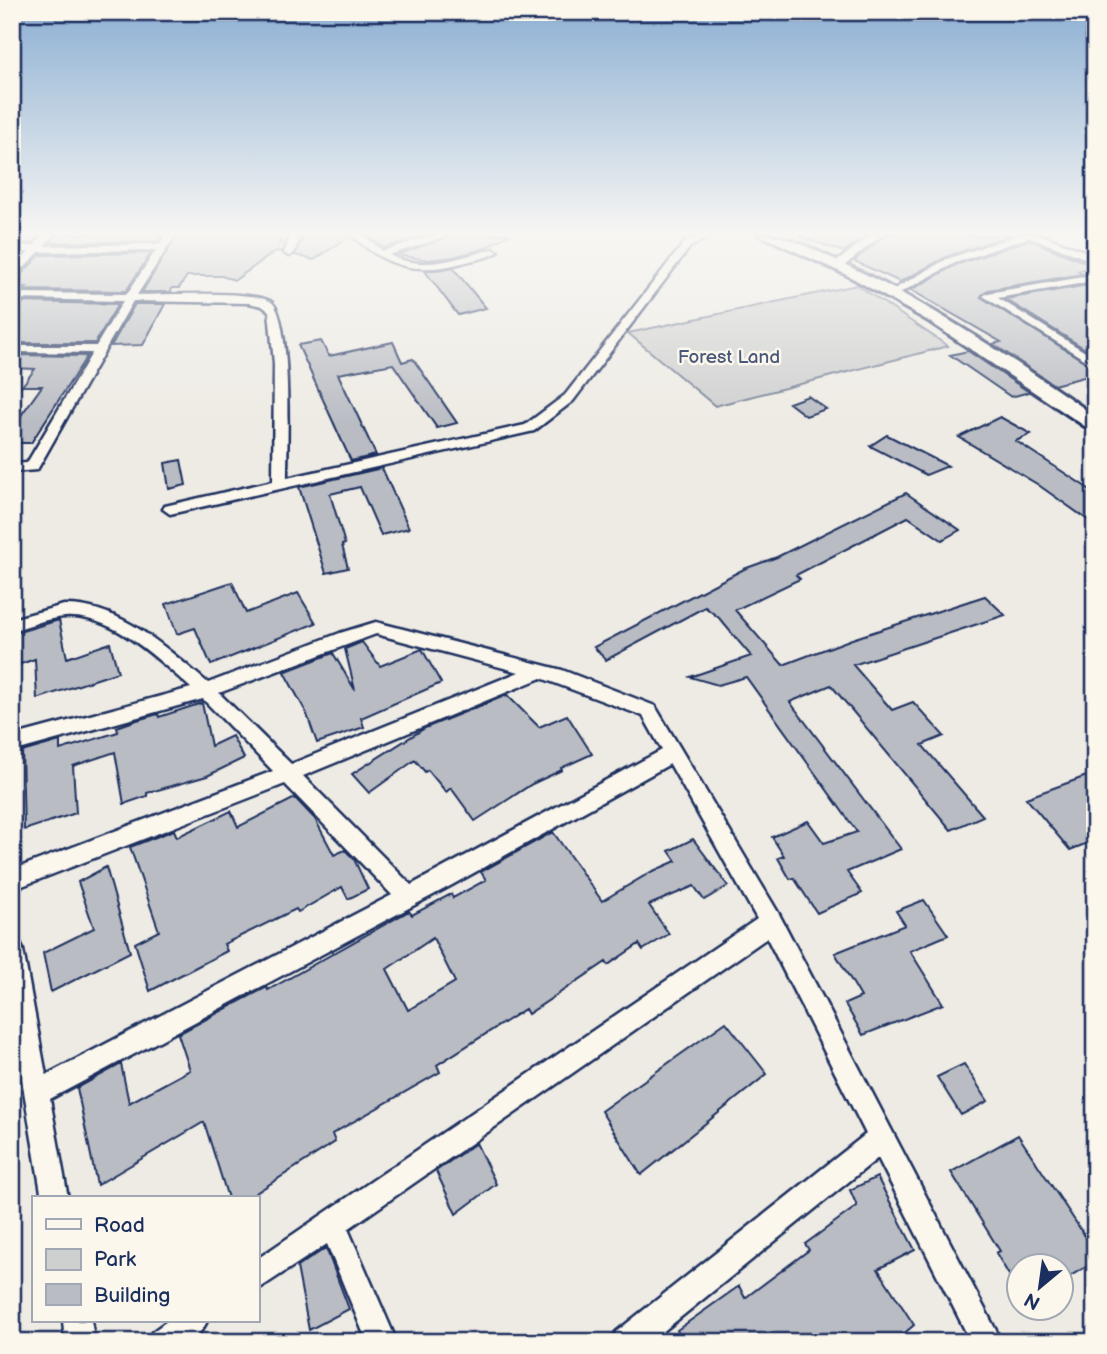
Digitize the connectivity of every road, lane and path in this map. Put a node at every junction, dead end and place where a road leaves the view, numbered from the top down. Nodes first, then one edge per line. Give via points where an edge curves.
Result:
1 (59, 297) edge
2 (647, 297) edge
3 (900, 297) edge
4 (990, 297) edge
5 (130, 299) junction
6 (12, 349) edge
7 (100, 350) junction
8 (1095, 363) edge
9 (1094, 422) edge
10 (12, 468) edge
11 (280, 482) junction
12 (170, 509) dead end
13 (12, 625) edge
14 (540, 671) junction
15 (206, 691) junction
16 (12, 744) edge
17 (672, 754) junction
18 (287, 774) junction
19 (12, 880) edge
20 (409, 897) junction
21 (771, 922) junction
22 (12, 950) edge
23 (37, 1093) junction
24 (882, 1138) junction
25 (55, 1196) edge
26 (332, 1224) junction
27 (259, 1275) edge
28 (76, 1322) edge
29 (191, 1322) edge
30 (80, 1342) edge
31 (162, 1342) edge
32 (382, 1342) edge
33 (626, 1342) edge
34 (987, 1342) edge

1 - 5 street
2 - 11 street via 569,398 529,428
3 - 9 street
4 - 8 street
5 - 7 street
5 - 11 street via 233,299 267,304 275,311
6 - 7 street
7 - 10 street via 32,467
11 - 12 street
13 - 15 street via 70,611 103,618 154,647
14 - 15 street via 376,628
14 - 17 street via 649,711
14 - 18 street
15 - 16 street
15 - 18 street
17 - 20 street
17 - 21 street
18 - 19 street
18 - 20 street
20 - 23 street
21 - 24 street
21 - 26 street
22 - 23 street
23 - 25 street
24 - 33 street
24 - 34 street
26 - 27 street
26 - 32 street
28 - 30 street
29 - 31 street

